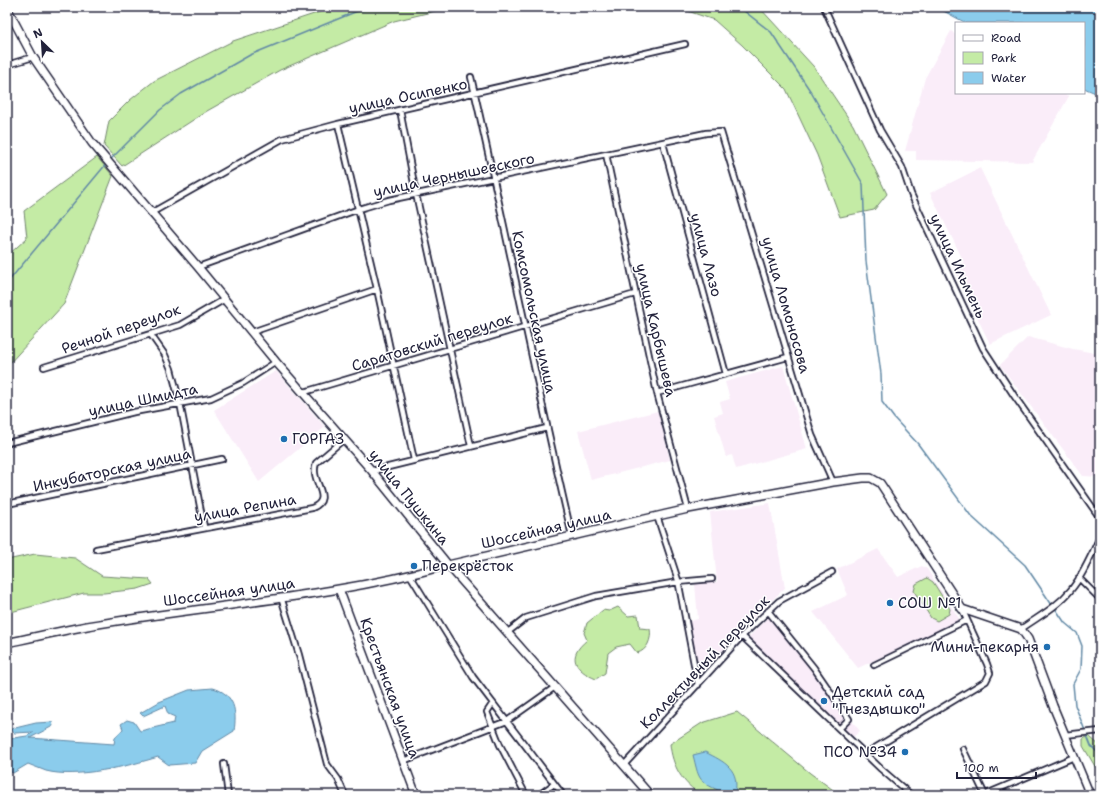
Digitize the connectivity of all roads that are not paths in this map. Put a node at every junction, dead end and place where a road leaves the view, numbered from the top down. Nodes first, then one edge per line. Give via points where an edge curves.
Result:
1 (824, 7) edge
2 (7, 8) edge
3 (685, 44) dead end
4 (33, 57) junction
5 (7, 64) edge
6 (471, 76) dead end
7 (475, 94) junction
8 (400, 110) junction
9 (338, 124) junction
10 (721, 132) joint
11 (663, 143) junction
12 (606, 154) junction
13 (494, 178) junction
14 (416, 194) junction
15 (359, 208) junction
16 (151, 212) junction
17 (198, 267) junction
18 (377, 289) junction
19 (635, 294) junction
20 (225, 299) junction
21 (526, 327) junction
22 (252, 332) junction
23 (151, 335) junction
24 (450, 349) junction
25 (788, 357) junction
26 (276, 362) junction
27 (395, 366) junction
28 (44, 367) dead end
29 (726, 374) junction
30 (304, 392) junction
31 (657, 393) junction
32 (180, 404) junction
33 (546, 428) junction
34 (344, 439) junction
35 (7, 443) edge
36 (471, 446) junction
37 (222, 459) dead end
38 (414, 460) junction
39 (192, 465) junction
40 (372, 471) junction
41 (833, 482) junction
42 (7, 504) edge
43 (688, 509) junction
44 (657, 516) junction
45 (1100, 518) edge
46 (204, 527) junction
47 (572, 536) junction
48 (1100, 537) edge
49 (96, 549) dead end
50 (448, 565) junction
51 (832, 572) dead end
52 (410, 575) junction
53 (712, 578) dead end
54 (1079, 578) junction
55 (678, 582) junction
56 (339, 589) junction
57 (281, 597) junction
58 (1100, 599) edge
59 (962, 610) junction
60 (768, 612) junction
61 (967, 620) junction
62 (1021, 629) junction
63 (508, 632) junction
64 (742, 636) junction
65 (7, 643) edge
66 (874, 665) dead end
67 (698, 685) junction
68 (555, 687) junction
69 (493, 703) junction
70 (507, 721) junction
71 (493, 726) junction
72 (838, 729) junction
73 (1100, 731) edge
74 (1065, 735) junction
75 (963, 749) dead end
76 (865, 754) junction
77 (1074, 757) junction
78 (403, 761) junction
79 (224, 764) dead end
80 (624, 765) junction
81 (554, 784) junction
82 (228, 795) edge
83 (345, 795) edge
84 (416, 795) edge
85 (526, 795) edge
86 (538, 795) edge
87 (563, 795) edge
88 (650, 795) edge
89 (911, 795) edge
90 (985, 795) edge
91 (1090, 795) edge

1 - 45 street, улица Ильмень via 880,130 902,167 911,194 983,348
2 - 4 main road, улица Пушкина
3 - 7 street, улица Осипенко
4 - 5 street
4 - 16 main road, улица Пушкина via 92,143
6 - 7 street, Комсомольская улица
7 - 8 street, улица Осипенко
7 - 13 street, Комсомольская улица
8 - 9 street, улица Осипенко
8 - 14 street
9 - 15 street
9 - 16 street, улица Осипенко via 282,139
10 - 11 street, улица Чернышевского
10 - 25 street, улица Ломоносова
11 - 12 street, улица Чернышевского
11 - 29 street, улица Лазо
12 - 13 street, улица Чернышевского
12 - 19 street, улица Карбышева
13 - 14 street, улица Чернышевского
13 - 21 street, Комсомольская улица
14 - 15 street, улица Чернышевского
14 - 24 street
15 - 17 street, улица Чернышевского
15 - 18 street
16 - 17 main road, улица Пушкина
17 - 20 main road, улица Пушкина
18 - 22 street
18 - 27 street
19 - 21 street, Саратовский переулок
19 - 31 street, улица Карбышева
20 - 22 main road, улица Пушкина
20 - 23 street, Речной переулок via 180,325
21 - 24 street, Саратовский переулок
21 - 33 street, Комсомольская улица
22 - 26 main road, улица Пушкина
23 - 28 street, Речной переулок
23 - 32 street via 171,369
24 - 27 street, Саратовский переулок
24 - 36 street
25 - 29 street
25 - 41 street, улица Ломоносова via 812,435
26 - 30 main road, улица Пушкина
26 - 32 street, улица Шмидта via 243,383 211,398
27 - 30 street, Саратовский переулок
27 - 38 street
29 - 31 street
30 - 34 main road, улица Пушкина
31 - 43 street, улица Карбышева
32 - 35 street, улица Шмидта via 134,412
32 - 39 street
33 - 36 street
33 - 47 street, Комсомольская улица
34 - 40 main road, улица Пушкина
34 - 46 street, улица Репина via 316,464 314,469 316,482 322,494 322,500 318,505
36 - 38 street
37 - 39 street, Инкубаторская улица
38 - 40 street
39 - 42 street, Инкубаторская улица
39 - 46 street
40 - 50 main road, улица Пушкина
41 - 43 main road, Шоссейная улица
41 - 59 main road, Шоссейная улица via 871,478 880,483
43 - 44 main road, Шоссейная улица
44 - 47 main road, Шоссейная улица
44 - 55 street
46 - 49 street, улица Репина
47 - 50 main road, Шоссейная улица
48 - 54 street
50 - 52 main road, Шоссейная улица
50 - 63 main road, улица Пушкина
51 - 60 street, Коллективный переулок via 779,601
52 - 56 main road, Шоссейная улица
52 - 69 street via 473,677
53 - 55 street
54 - 58 street
54 - 62 street via 1060,601
55 - 63 street via 596,596 526,618
55 - 67 street
56 - 57 main road, Шоссейная улица
56 - 78 main road, Крестьянская улица
57 - 65 main road, Шоссейная улица via 87,626
57 - 83 street via 327,764
59 - 61 street
59 - 62 main road
60 - 64 street, Коллективный переулок
60 - 72 street via 814,668 849,719
61 - 66 street
61 - 76 street via 989,668 990,673 986,681
62 - 74 main road via 1028,639
63 - 68 main road, улица Пушкина
64 - 67 street, Коллективный переулок
64 - 72 street
67 - 80 street, Коллективный переулок
68 - 70 street
68 - 80 main road, улица Пушкина
69 - 70 street
69 - 71 street via 487,712
70 - 71 street
70 - 81 street
71 - 78 street
71 - 85 street
72 - 76 street
73 - 74 street
74 - 77 main road
75 - 90 street
76 - 89 street
77 - 90 street
77 - 91 main road
78 - 84 main road, Крестьянская улица
79 - 82 street
80 - 88 main road, улица Пушкина
81 - 86 street
81 - 87 street

